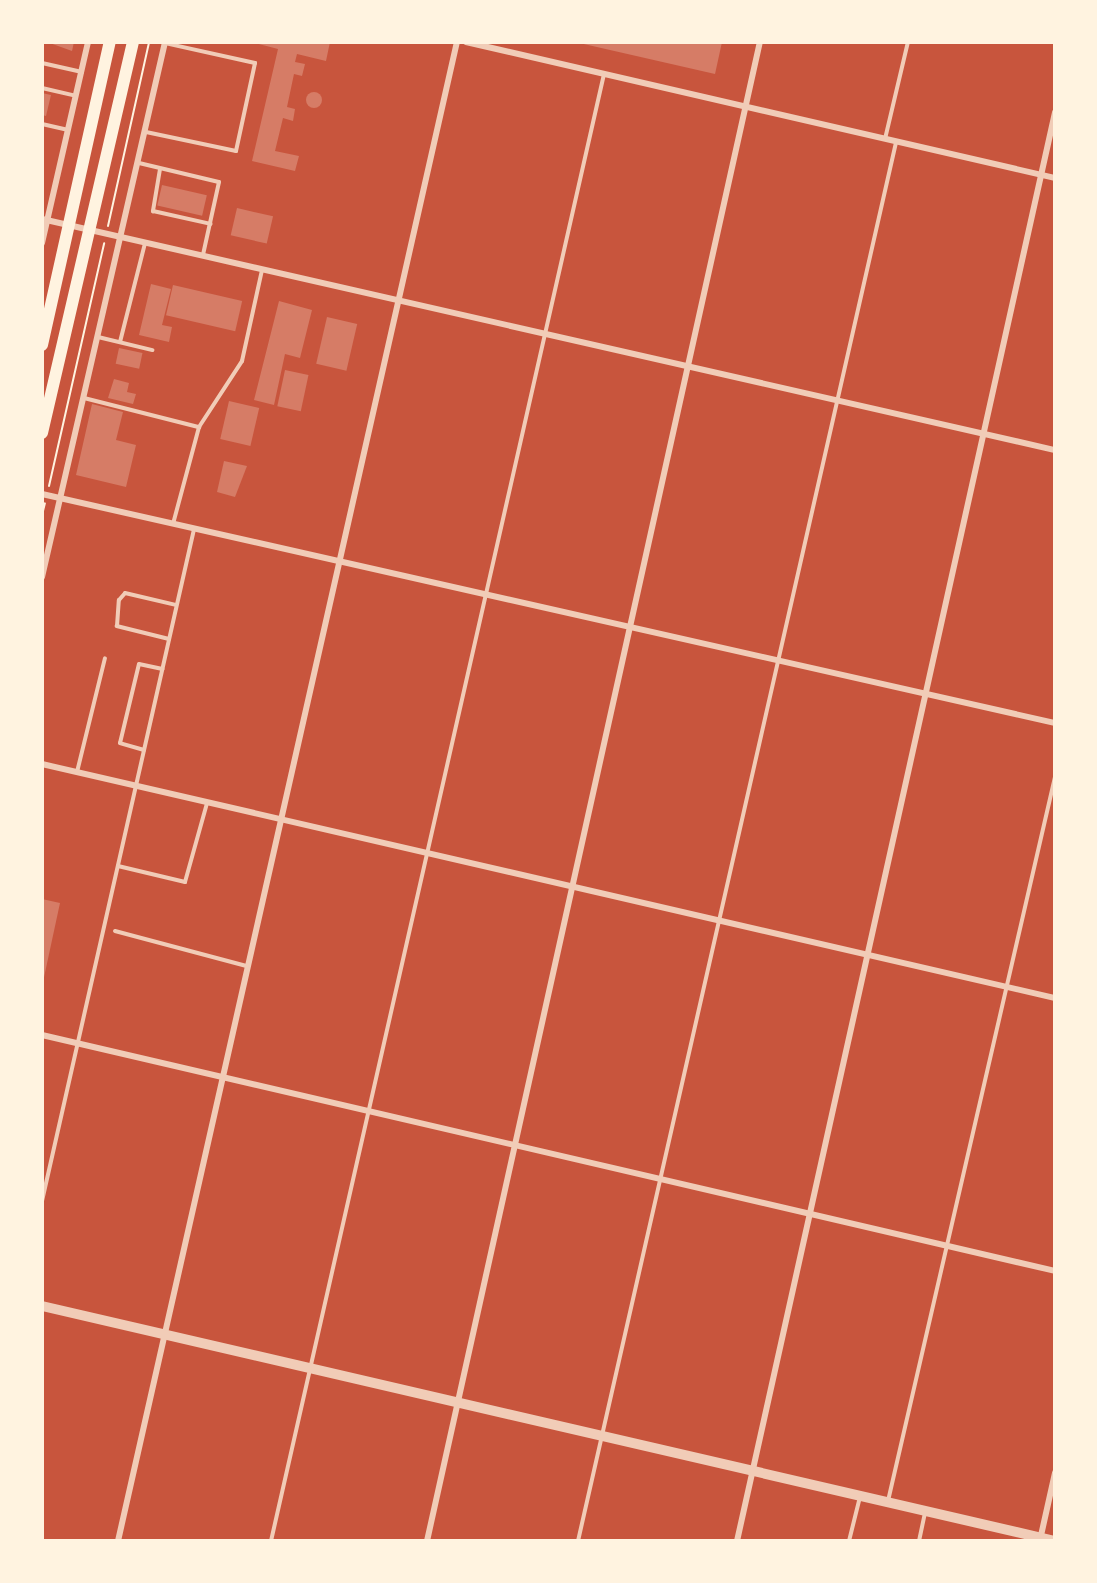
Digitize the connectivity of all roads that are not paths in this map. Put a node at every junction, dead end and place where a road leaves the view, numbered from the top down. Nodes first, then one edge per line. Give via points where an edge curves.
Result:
1 (88, 42) edge
2 (110, 42) edge
3 (133, 42) edge
4 (165, 42) edge
5 (457, 42) edge
6 (466, 42) edge
7 (760, 42) edge
8 (908, 42) edge
9 (42, 63) edge
10 (82, 72) junction
11 (604, 74) junction
12 (42, 88) edge
13 (76, 96) junction
14 (749, 107) junction
15 (1055, 111) edge
16 (42, 124) edge
17 (68, 130) junction
18 (146, 132) junction
19 (885, 139) junction
20 (896, 142) junction
21 (139, 164) junction
22 (160, 169) junction
23 (1040, 175) junction
24 (1055, 178) edge
25 (45, 220) edge
26 (210, 224) junction
27 (69, 225) junction
28 (90, 230) junction
29 (122, 238) junction
30 (42, 243) edge
31 (145, 243) junction
32 (203, 256) junction
33 (262, 270) junction
34 (399, 301) junction
35 (545, 334) junction
36 (98, 337) junction
37 (120, 342) junction
38 (42, 345) edge
39 (152, 350) dead end
40 (691, 367) junction
41 (84, 398) junction
42 (836, 399) junction
43 (199, 427) junction
44 (42, 433) edge
45 (979, 433) junction
46 (1055, 450) edge
47 (44, 494) edge
48 (60, 498) junction
49 (173, 524) junction
50 (194, 528) junction
51 (339, 560) junction
52 (42, 577) edge
53 (486, 594) junction
54 (176, 605) junction
55 (631, 625) junction
56 (169, 639) junction
57 (105, 658) dead end
58 (779, 660) junction
59 (162, 669) junction
60 (922, 692) junction
61 (1055, 723) edge
62 (144, 750) junction
63 (42, 764) edge
64 (77, 772) junction
65 (1055, 777) edge
66 (136, 786) junction
67 (207, 802) junction
68 (280, 820) junction
69 (427, 854) junction
70 (118, 866) junction
71 (576, 888) junction
72 (717, 920) junction
73 (115, 931) dead end
74 (871, 956) junction
75 (247, 966) junction
76 (1007, 987) junction
77 (1055, 998) edge
78 (42, 1035) edge
79 (78, 1043) junction
80 (222, 1077) junction
81 (368, 1112) junction
82 (517, 1147) junction
83 (658, 1180) junction
84 (42, 1201) edge
85 (812, 1215) junction
86 (950, 1247) junction
87 (1055, 1271) edge
88 (42, 1306) edge
89 (164, 1335) junction
90 (312, 1369) junction
91 (458, 1403) junction
92 (603, 1436) junction
93 (753, 1471) junction
94 (1055, 1473) edge
95 (860, 1496) junction
96 (888, 1502) junction
97 (926, 1511) junction
98 (1040, 1539) edge
99 (118, 1541) edge
100 (271, 1541) edge
101 (427, 1541) edge
102 (578, 1541) edge
103 (737, 1541) edge
104 (849, 1541) edge
105 (919, 1541) edge
106 (1055, 1541) edge

1 - 10 street
2 - 27 main road
3 - 28 main road
4 - 18 street
4 - 18 lane via 255,63 236,152
5 - 34 street
6 - 11 street
7 - 14 street
8 - 19 lane
9 - 10 lane
10 - 13 street
11 - 14 street
11 - 35 lane
12 - 13 lane
13 - 17 street
14 - 19 street
14 - 40 street
15 - 23 street
16 - 17 lane
17 - 25 street
18 - 21 street
19 - 20 street
20 - 23 street
20 - 42 lane
21 - 22 lane
21 - 29 street
22 - 26 lane via 153,211
22 - 26 lane via 219,182
23 - 24 street
23 - 45 street
25 - 27 street
25 - 30 street
26 - 32 lane
27 - 28 street
27 - 38 main road
28 - 29 street
28 - 44 main road
29 - 31 street
29 - 36 street
31 - 32 street
31 - 37 lane
32 - 33 street
33 - 34 street
33 - 43 lane via 242,360 229,389
34 - 35 street
34 - 51 street
35 - 40 street
35 - 53 lane
36 - 37 lane
36 - 41 street
37 - 39 lane
40 - 42 street
40 - 55 street
41 - 43 lane
41 - 48 street
42 - 45 street
42 - 58 lane
43 - 49 lane
45 - 46 street
45 - 60 street
47 - 48 street
48 - 49 street
48 - 52 street
49 - 50 street
50 - 51 street
50 - 54 lane
51 - 53 street
51 - 68 street
53 - 55 street
53 - 69 lane
54 - 56 lane
54 - 56 lane via 125,593 120,600 117,626
55 - 58 street
55 - 71 street
56 - 59 lane
57 - 64 lane
58 - 60 street
58 - 72 lane
59 - 62 lane
59 - 62 lane via 139,664 120,744
60 - 61 street
60 - 74 street
62 - 66 lane
63 - 64 street
64 - 66 street
65 - 76 lane
66 - 67 street
66 - 70 lane
67 - 68 street
67 - 70 lane via 185,882
68 - 69 street
68 - 75 street
69 - 71 street
69 - 81 lane
70 - 79 lane
71 - 72 street
71 - 82 street
72 - 74 street
72 - 83 lane
73 - 75 lane
74 - 76 street
74 - 85 street
75 - 80 street
76 - 77 street
76 - 86 lane
78 - 79 street
79 - 80 street
79 - 84 lane
80 - 81 street
80 - 89 street
81 - 82 street
81 - 90 lane
82 - 83 street
82 - 91 street
83 - 85 street
83 - 92 lane
85 - 86 street
85 - 93 street
86 - 87 street
86 - 96 lane
88 - 89 street
89 - 90 street
89 - 99 street
90 - 91 street
90 - 100 lane
91 - 92 street
91 - 101 street
92 - 93 street
92 - 102 lane
93 - 95 street
93 - 103 street
94 - 98 street
95 - 96 street
95 - 104 lane
96 - 97 street
97 - 98 street
97 - 105 lane
98 - 106 street

